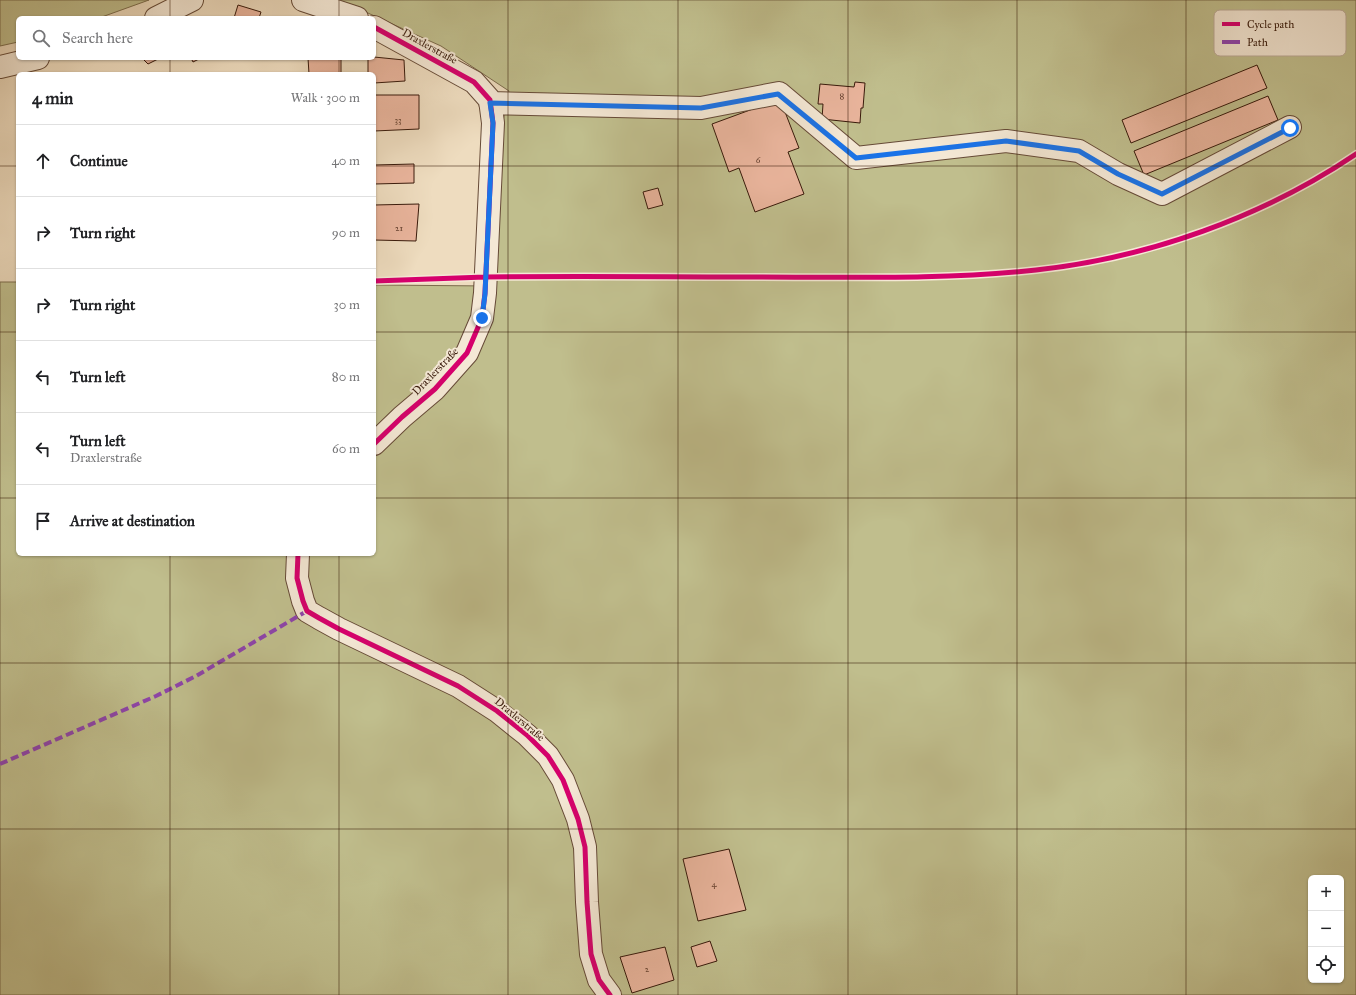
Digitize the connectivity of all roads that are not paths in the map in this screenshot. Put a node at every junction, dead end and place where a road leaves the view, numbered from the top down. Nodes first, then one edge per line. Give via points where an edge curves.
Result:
1 (192, 0) edge
2 (303, 0) edge
3 (160, 16) edge
4 (351, 16) edge
5 (376, 28) edge
6 (30, 60) edge
7 (0, 67) edge
8 (490, 103) junction
9 (1290, 128) dead end
10 (376, 442) edge
11 (298, 556) edge
12 (610, 995) edge

1 - 3 street
2 - 4 street
5 - 8 street, Draxlerstraße via 471,80
6 - 7 street
8 - 9 street via 701,108 778,94 856,158 1006,141 1079,151 1118,174 1162,194
8 - 10 street, Draxlerstraße via 493,123 482,318 467,353 435,389
11 - 12 street, Draxlerstraße via 297,578 307,611 458,686 497,711 548,756 563,780 578,819 585,847 591,954 600,980

